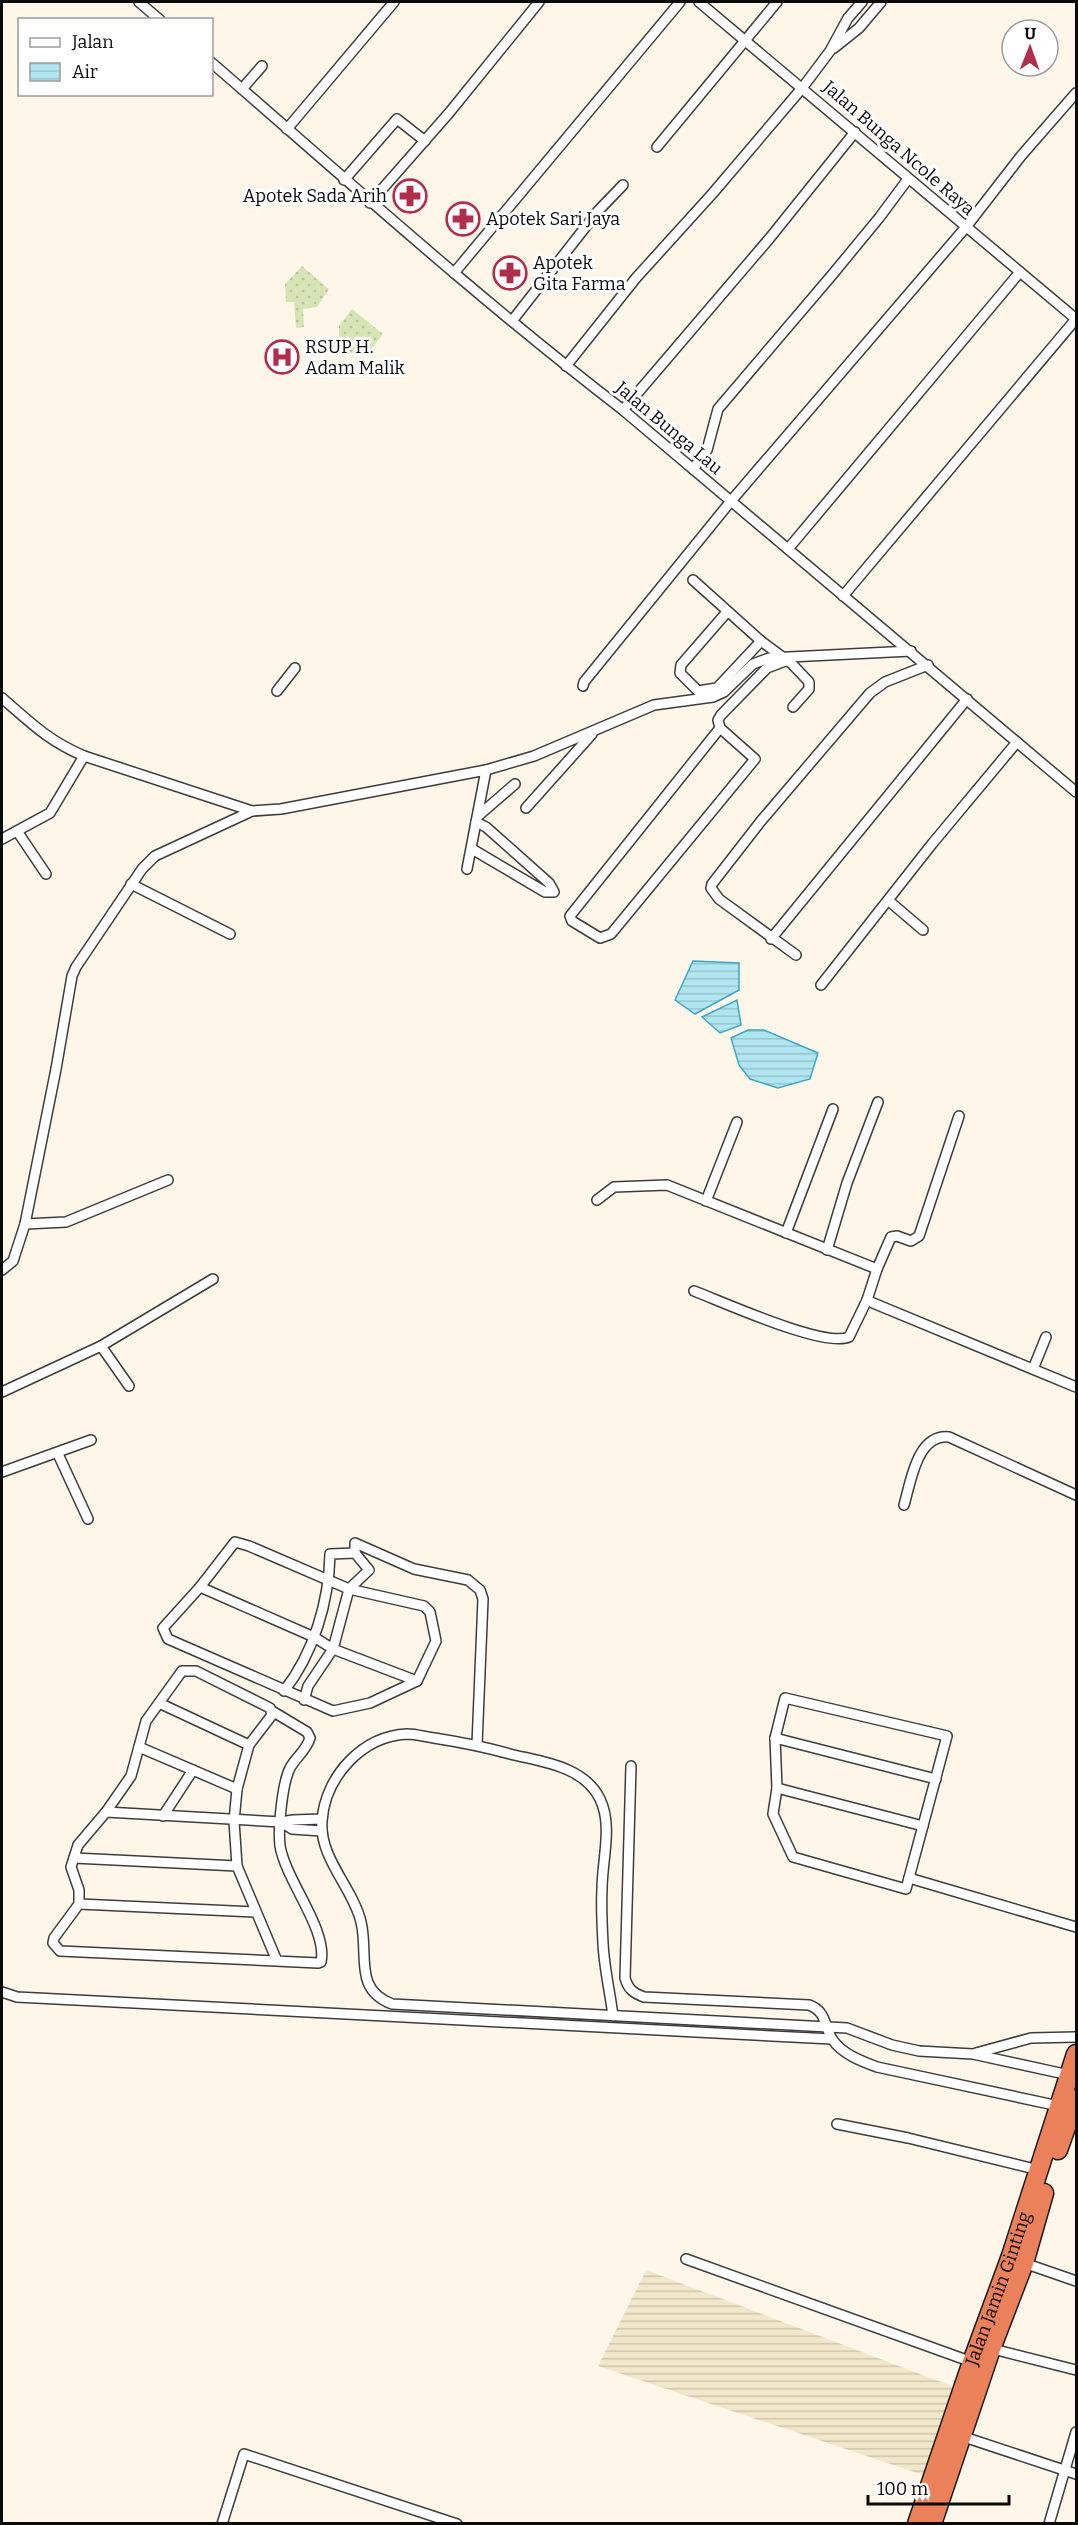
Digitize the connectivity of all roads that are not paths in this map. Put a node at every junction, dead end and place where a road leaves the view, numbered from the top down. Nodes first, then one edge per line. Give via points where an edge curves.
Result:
1 (139, 2) edge
2 (394, 2) edge
3 (539, 2) edge
4 (680, 2) edge
5 (699, 2) edge
6 (777, 2) edge
7 (862, 2) edge
8 (880, 2) edge
9 (158, 18) edge
10 (744, 40) junction
11 (830, 51) junction
12 (213, 64) edge
13 (262, 66) dead end
14 (803, 87) junction
15 (242, 89) junction
16 (1077, 93) edge
17 (287, 129) junction
18 (855, 132) junction
19 (425, 141) junction
20 (657, 147) dead end
21 (908, 179) junction
22 (344, 180) junction
23 (623, 184) dead end
24 (370, 203) junction
25 (966, 227) junction
26 (1020, 272) junction
27 (454, 273) junction
28 (1076, 319) edge
29 (512, 321) junction
30 (566, 366) junction
31 (623, 410) junction
32 (693, 469) junction
33 (731, 501) junction
34 (788, 549) junction
35 (693, 580) dead end
36 (843, 596) junction
37 (727, 612) junction
38 (761, 641) junction
39 (911, 651) junction
40 (785, 658) junction
41 (928, 665) junction
42 (295, 668) dead end
43 (583, 686) dead end
44 (277, 691) dead end
45 (2, 698) edge
46 (967, 699) junction
47 (793, 707) dead end
48 (720, 728) junction
49 (594, 732) junction
50 (1017, 742) junction
51 (84, 756) junction
52 (486, 770) junction
53 (515, 784) dead end
54 (1077, 792) edge
55 (526, 808) dead end
56 (252, 811) junction
57 (477, 819) junction
58 (17, 831) junction
59 (2, 839) edge
60 (472, 849) junction
61 (468, 869) dead end
62 (46, 874) dead end
63 (131, 884) junction
64 (889, 901) junction
65 (923, 930) dead end
66 (230, 934) dead end
67 (771, 939) junction
68 (796, 955) dead end
69 (821, 985) dead end
70 (878, 1102) dead end
71 (833, 1109) dead end
72 (959, 1116) dead end
73 (737, 1122) dead end
74 (168, 1180) dead end
75 (597, 1200) dead end
76 (706, 1201) junction
77 (25, 1224) junction
78 (786, 1233) junction
79 (827, 1250) junction
80 (877, 1269) junction
81 (2, 1270) edge
82 (213, 1279) dead end
83 (694, 1291) dead end
84 (867, 1300) junction
85 (1046, 1337) dead end
86 (101, 1346) junction
87 (1033, 1369) junction
88 (129, 1386) dead end
89 (1077, 1387) edge
90 (2, 1392) edge
91 (91, 1440) dead end
92 (58, 1454) junction
93 (2, 1472) edge
94 (1077, 1495) edge
95 (904, 1505) dead end
96 (88, 1519) dead end
97 (355, 1553) junction
98 (329, 1579) junction
99 (200, 1587) junction
100 (350, 1589) junction
101 (314, 1637) junction
102 (333, 1649) junction
103 (417, 1681) junction
104 (284, 1691) junction
105 (304, 1700) junction
106 (159, 1703) junction
107 (272, 1711) junction
108 (775, 1738) junction
109 (249, 1745) junction
110 (477, 1745) junction
111 (139, 1748) junction
112 (631, 1766) dead end
113 (193, 1770) junction
114 (936, 1779) junction
115 (777, 1788) junction
116 (237, 1789) junction
117 (106, 1812) junction
118 (163, 1816) junction
119 (322, 1819) junction
120 (234, 1821) junction
121 (281, 1822) junction
122 (923, 1827) junction
123 (322, 1831) junction
124 (74, 1858) junction
125 (237, 1866) junction
126 (909, 1878) junction
127 (79, 1904) junction
128 (255, 1912) junction
129 (1077, 1927) edge
130 (277, 1961) junction
131 (2, 1992) edge
132 (613, 2016) junction
133 (828, 2026) junction
134 (1077, 2037) edge
135 (832, 2039) junction
136 (973, 2054) junction
137 (1077, 2054) edge
138 (1070, 2075) junction
139 (1072, 2102) edge
140 (837, 2124) dead end
141 (1040, 2170) junction
142 (686, 2259) dead end
143 (1024, 2263) junction
144 (1077, 2281) edge
145 (985, 2347) junction
146 (972, 2362) junction
147 (1077, 2370) edge
148 (1077, 2432) edge
149 (961, 2436) junction
150 (1064, 2469) junction
151 (1077, 2474) edge
152 (222, 2523) edge
153 (457, 2523) edge
154 (917, 2523) edge
155 (932, 2523) edge
156 (1049, 2523) edge

1 - 9 street
2 - 17 street
3 - 19 street
4 - 27 street
5 - 10 street, Jalan Bunga Ncole Raya
6 - 10 street
7 - 11 street
8 - 11 street via 858,28
10 - 14 street, Jalan Bunga Ncole Raya
10 - 20 street
11 - 14 street
12 - 15 street, Jalan Bunga Lau
13 - 15 street
14 - 18 street, Jalan Bunga Ncole Raya
14 - 30 street via 636,278
15 - 17 street, Jalan Bunga Lau
16 - 25 street
17 - 22 street, Jalan Bunga Lau
18 - 21 street, Jalan Bunga Ncole Raya
18 - 31 street
19 - 22 street via 397,119
19 - 24 street
21 - 25 street, Jalan Bunga Ncole Raya
21 - 32 street via 718,409 707,450
22 - 24 street, Jalan Bunga Lau
23 - 29 street
24 - 27 street, Jalan Bunga Lau
25 - 26 street, Jalan Bunga Ncole Raya
25 - 33 street
26 - 28 street, Jalan Bunga Ncole Raya
26 - 34 street
27 - 29 street, Jalan Bunga Lau
28 - 36 street
29 - 30 street, Jalan Bunga Lau
30 - 31 street, Jalan Bunga Lau
31 - 32 street, Jalan Bunga Lau
32 - 33 street, Jalan Bunga Lau
33 - 34 street, Jalan Bunga Lau
33 - 43 street
34 - 36 street, Jalan Bunga Lau
35 - 37 street
36 - 39 street, Jalan Bunga Lau
37 - 38 street
37 - 38 street via 680,668 692,686 698,691 717,688
38 - 40 street
39 - 40 street
39 - 41 street, Jalan Bunga Lau
40 - 47 street via 810,686
40 - 48 street via 767,668 721,715
40 - 49 street via 753,664 724,692 713,697 654,705
41 - 46 street, Jalan Bunga Lau
41 - 67 street via 885,682 870,693 712,884 719,900
42 - 44 street
45 - 51 street via 46,737
46 - 50 street, Jalan Bunga Lau
46 - 67 street
48 - 48 street via 570,916 572,921 600,938 611,934 755,759
49 - 52 street
49 - 55 street
50 - 54 street, Jalan Bunga Lau
50 - 64 street
51 - 56 street
51 - 58 street via 55,807
52 - 56 street via 281,809
52 - 57 street
53 - 57 street
56 - 63 street via 155,856
57 - 60 street
57 - 60 street via 549,883 554,892 545,892
58 - 59 street
58 - 62 street
60 - 61 street
63 - 66 street
63 - 77 street via 72,976
64 - 65 street
64 - 69 street
67 - 68 street
70 - 79 street
71 - 78 street
72 - 80 street via 919,1236 910,1241 891,1237
73 - 76 street
74 - 77 street via 66,1222
75 - 76 street via 614,1187 667,1185
76 - 78 street
77 - 81 street via 13,1261
78 - 79 street
79 - 80 street
80 - 84 street
82 - 86 street
83 - 84 street via 790,1328 840,1340 849,1337
84 - 87 street
85 - 87 street
86 - 88 street
86 - 90 street
87 - 89 street
91 - 92 street
92 - 93 street
92 - 96 street
94 - 95 street via 949,1437 939,1436 927,1442 922,1451
97 - 98 street via 330,1554
97 - 100 street via 369,1570
97 - 110 street via 355,1543 414,1569 468,1580 480,1590 483,1599
98 - 99 street via 235,1542
98 - 100 street
98 - 101 street
99 - 101 street
99 - 104 street via 163,1628 168,1639
100 - 102 street
100 - 103 street via 424,1606 430,1612 435,1641
101 - 102 street
101 - 104 street
102 - 103 street
102 - 105 street via 308,1686
103 - 105 street via 370,1703 333,1711
104 - 105 street
106 - 107 street via 182,1671 189,1670
106 - 109 street
106 - 111 street via 146,1721
107 - 109 street
107 - 121 street via 307,1732 310,1738 286,1778
108 - 114 street
108 - 114 street via 785,1698 947,1736
108 - 115 street
109 - 116 street
110 - 119 street via 408,1734 387,1738 357,1753 340,1770
110 - 132 street via 564,1768 590,1784 600,1797 606,1822 603,1946
111 - 113 street
111 - 117 street via 131,1776
112 - 133 street via 627,1987 644,1997 809,2005 821,2012
113 - 116 street
113 - 118 street
114 - 122 street
115 - 122 street
115 - 126 street via 772,1814 793,1857 906,1889
116 - 120 street
117 - 118 street
117 - 124 street via 78,1845
118 - 120 street
119 - 121 street
119 - 123 street
120 - 121 street
120 - 125 street
121 - 123 street via 292,1829
121 - 130 street via 280,1844 285,1863 321,1941 322,1959 318,1963
122 - 126 street
123 - 132 street via 361,1924 367,1985 381,2000 392,2004
124 - 125 street
124 - 127 street via 71,1867
125 - 128 street
126 - 129 street
127 - 128 street
127 - 130 street via 54,1938 60,1951
128 - 130 street
131 - 135 street via 17,1997
132 - 133 street
133 - 135 street
133 - 136 street via 847,2028 920,2051
134 - 136 street via 1031,2038
135 - 139 street via 858,2060 877,2067
136 - 138 street
137 - 138 highway, Jalan Jamin Ginting
138 - 139 highway, Jalan Jamin Ginting
139 - 141 highway, Jalan Jamin Ginting
139 - 143 highway, Jalan Jamin Ginting
140 - 141 street
141 - 145 highway, Jalan Jamin Ginting
142 - 146 street
143 - 144 street
143 - 145 highway, Jalan Jamin Ginting
145 - 146 highway, Jalan Jamin Ginting
145 - 147 street
145 - 149 highway, Jalan Jamin Ginting
146 - 154 highway, Jalan Jamin Ginting
148 - 150 street
149 - 150 street
149 - 155 highway, Jalan Jamin Ginting
150 - 151 street
150 - 156 street
152 - 153 street via 244,2454

